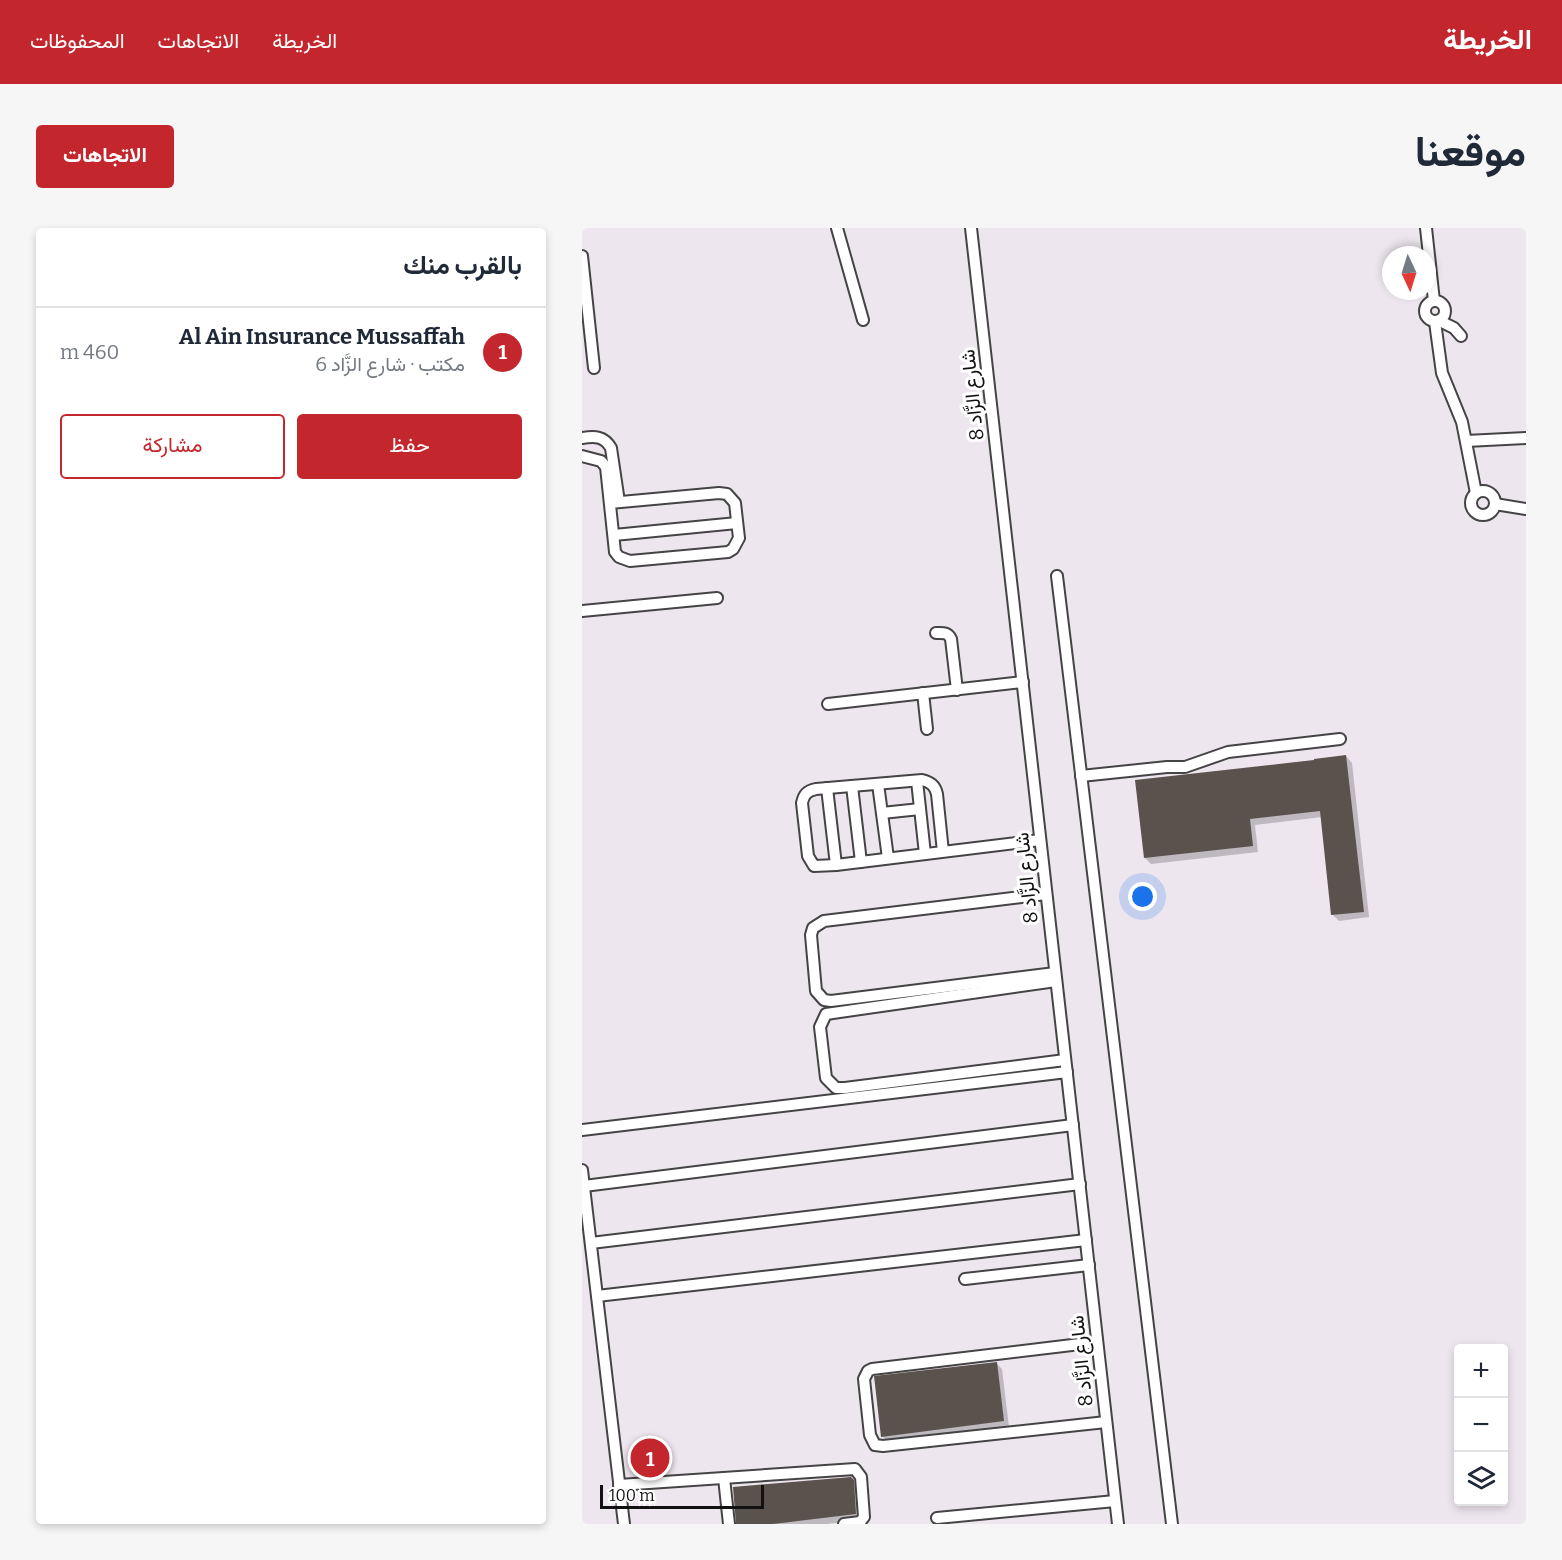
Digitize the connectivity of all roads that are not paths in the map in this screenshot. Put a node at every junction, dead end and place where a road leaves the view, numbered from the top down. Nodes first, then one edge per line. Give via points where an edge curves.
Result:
1 (837, 228) edge
2 (972, 228) edge
3 (1426, 228) edge
4 (582, 256) edge
5 (1434, 301) junction
6 (863, 320) dead end
7 (1437, 321) junction
8 (1461, 336) dead end
9 (586, 339) edge
10 (594, 368) dead end
11 (582, 438) edge
12 (1526, 438) edge
13 (1466, 441) junction
14 (582, 456) edge
15 (1476, 493) junction
16 (615, 503) junction
17 (1495, 504) junction
18 (1526, 509) edge
19 (737, 523) junction
20 (614, 535) junction
21 (1057, 576) dead end
22 (717, 598) dead end
23 (582, 611) edge
24 (936, 633) dead end
25 (1023, 682) junction
26 (957, 690) junction
27 (923, 693) junction
28 (828, 704) dead end
29 (927, 729) dead end
30 (1340, 739) dead end
31 (1081, 776) junction
32 (916, 781) junction
33 (878, 784) junction
34 (852, 786) junction
35 (827, 788) junction
36 (920, 809) junction
37 (882, 813) junction
38 (1040, 840) junction
39 (943, 852) junction
40 (925, 854) junction
41 (888, 858) junction
42 (861, 862) junction
43 (836, 865) junction
44 (1046, 894) junction
45 (1055, 977) junction
46 (1065, 1060) junction
47 (1066, 1072) junction
48 (1073, 1125) junction
49 (582, 1130) edge
50 (582, 1170) edge
51 (1080, 1184) junction
52 (584, 1186) junction
53 (1086, 1240) junction
54 (591, 1243) junction
55 (1089, 1265) junction
56 (965, 1279) dead end
57 (597, 1296) junction
58 (1097, 1342) junction
59 (1106, 1422) junction
60 (724, 1478) junction
61 (619, 1485) junction
62 (1115, 1501) junction
63 (937, 1518) dead end
64 (624, 1524) edge
65 (729, 1524) edge
66 (844, 1524) edge
67 (1118, 1524) edge
68 (1173, 1524) edge

1 - 6 street
2 - 25 street, شارع الزَّاد 8
3 - 5 street
4 - 9 street
5 - 7 street via 1445,309
5 - 7 street via 1424,310 1427,318
7 - 8 street via 1454,328
7 - 13 street via 1442,372
9 - 10 street
11 - 16 street via 600,438 611,448
12 - 13 street
13 - 15 street
14 - 16 street via 601,461 606,467
15 - 17 street via 1489,493
15 - 17 street via 1471,501 1475,513 1488,515
16 - 19 street via 719,493 735,503
16 - 20 street
17 - 18 street
19 - 20 street
19 - 20 street via 739,538 728,552 630,561 615,552
21 - 31 street
22 - 23 street
24 - 26 street via 949,635
25 - 26 street
25 - 38 street, شارع الزَّاد 8
26 - 27 street
27 - 28 street
27 - 29 street
30 - 31 street via 1235,751 1185,767
31 - 68 street
32 - 33 street
32 - 36 street
32 - 39 street via 930,782 935,788
33 - 34 street
33 - 37 street
34 - 35 street
34 - 42 street
35 - 43 street
35 - 43 street via 810,790 804,795 807,856 814,866
36 - 37 street
36 - 40 street
37 - 41 street
38 - 39 street
38 - 44 street, شارع الزَّاد 8
39 - 40 street
40 - 41 street
41 - 42 street
42 - 43 street
44 - 45 street, شارع الزَّاد 8
44 - 45 street via 824,921 813,928 811,935 816,991 824,1000 831,1000
45 - 46 street, شارع الزَّاد 8
45 - 46 street via 826,1014 820,1027 826,1078 836,1088 845,1088
46 - 47 street, شارع الزَّاد 8
47 - 48 street, شارع الزَّاد 8
47 - 49 street
48 - 51 street, شارع الزَّاد 8
48 - 52 street
50 - 52 street
51 - 53 street, شارع الزَّاد 8
51 - 54 street
52 - 54 street
53 - 55 street, شارع الزَّاد 8
53 - 57 street
54 - 57 street
55 - 56 street
55 - 58 street, شارع الزَّاد 8
57 - 61 street
58 - 59 street, شارع الزَّاد 8
58 - 59 street via 872,1369 864,1379 869,1425 872,1442 883,1446
59 - 62 street, شارع الزَّاد 8
60 - 61 street
60 - 65 street
60 - 66 street via 855,1469 861,1477 864,1517 860,1522
61 - 64 street
62 - 63 street
62 - 67 street, شارع الزَّاد 8

